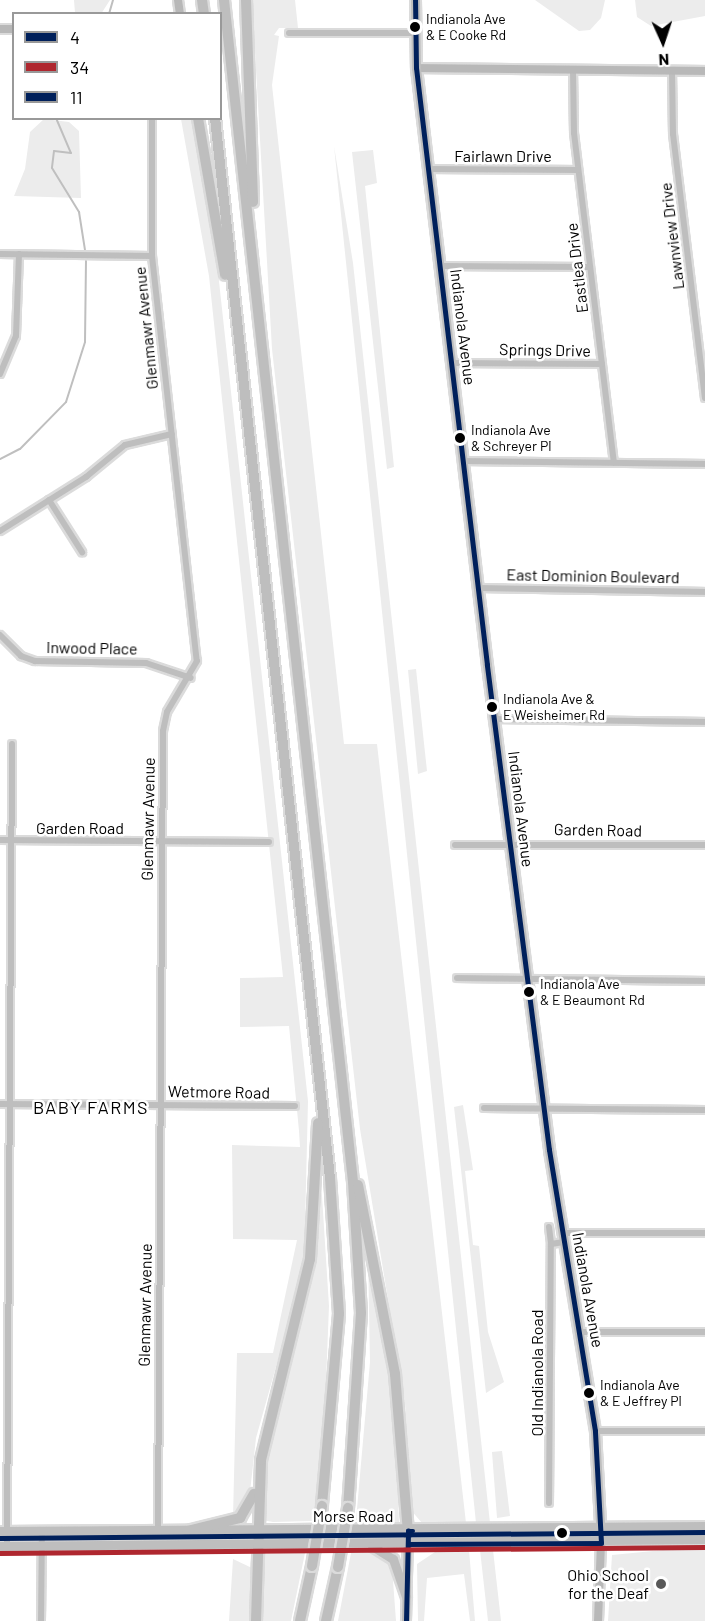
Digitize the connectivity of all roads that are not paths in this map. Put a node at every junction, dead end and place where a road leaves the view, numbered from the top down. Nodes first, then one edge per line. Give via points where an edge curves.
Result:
1 (224, 0) edge
2 (246, 0) edge
3 (415, 0) edge
4 (289, 33) dead end
5 (415, 33) junction
6 (416, 68) junction
7 (573, 70) junction
8 (672, 71) junction
9 (705, 72) edge
10 (152, 120) edge
11 (198, 120) edge
12 (215, 120) edge
13 (429, 170) junction
14 (578, 170) junction
15 (0, 254) edge
16 (20, 254) junction
17 (152, 256) junction
18 (440, 266) junction
19 (590, 267) junction
20 (258, 304) junction
21 (237, 335) junction
22 (452, 363) junction
23 (602, 364) junction
24 (0, 374) edge
25 (705, 398) edge
26 (172, 434) junction
27 (464, 461) junction
28 (614, 462) junction
29 (705, 464) edge
30 (49, 500) junction
31 (0, 531) edge
32 (82, 552) dead end
33 (481, 588) junction
34 (705, 592) edge
35 (0, 635) edge
36 (190, 678) junction
37 (495, 719) junction
38 (705, 722) edge
39 (12, 744) dead end
40 (0, 840) edge
41 (13, 841) junction
42 (269, 842) dead end
43 (162, 843) junction
44 (511, 843) junction
45 (455, 844) dead end
46 (705, 845) edge
47 (456, 978) dead end
48 (527, 979) junction
49 (705, 981) edge
50 (319, 1075) junction
51 (10, 1103) junction
52 (0, 1104) edge
53 (160, 1105) junction
54 (294, 1106) dead end
55 (484, 1108) dead end
56 (543, 1108) junction
57 (705, 1110) edge
58 (349, 1147) junction
59 (549, 1227) dead end
60 (705, 1233) edge
61 (563, 1238) junction
62 (551, 1244) junction
63 (580, 1332) junction
64 (705, 1332) edge
65 (595, 1431) junction
66 (705, 1431) edge
67 (259, 1486) junction
68 (549, 1503) dead end
69 (705, 1527) edge
70 (600, 1530) junction
71 (4, 1531) edge
72 (256, 1531) junction
73 (408, 1531) junction
74 (42, 1532) junction
75 (158, 1532) junction
76 (187, 1532) junction
77 (705, 1539) edge
78 (361, 1543) junction
79 (601, 1543) junction
80 (257, 1544) junction
81 (408, 1544) junction
82 (102, 1545) junction
83 (4, 1546) edge
84 (42, 1546) junction
85 (406, 1596) junction
86 (41, 1621) edge
87 (256, 1621) edge
88 (300, 1621) edge
89 (328, 1621) edge
90 (406, 1621) edge
91 (598, 1621) edge

1 - 20 highway
2 - 20 highway
3 - 5 main road, Indianola Avenue
4 - 5 street
5 - 6 main road, Indianola Avenue
6 - 7 main road
6 - 13 main road, Indianola Avenue
7 - 8 main road
7 - 14 street, Eastlea Drive
8 - 9 main road
8 - 25 street, Lawnview Drive via 673,134
10 - 17 street, Glenmawr Avenue
11 - 21 highway
12 - 21 highway
13 - 14 street, Fairlawn Drive
13 - 18 main road, Indianola Avenue
14 - 19 street, Eastlea Drive
15 - 16 street
16 - 17 street
16 - 24 street via 16,336
17 - 26 street, Glenmawr Avenue
18 - 19 street
18 - 22 main road, Indianola Avenue
19 - 23 street, Eastlea Drive
20 - 58 highway
21 - 50 highway
22 - 23 street, Springs Drive
22 - 27 main road, Indianola Avenue
23 - 28 street, Eastlea Drive
26 - 30 street via 125,445
26 - 36 street, Glenmawr Avenue via 196,647
27 - 28 street
27 - 33 main road, Indianola Avenue
28 - 29 street
30 - 31 street
30 - 32 street
33 - 34 street, East Dominion Boulevard
33 - 37 main road, Indianola Avenue
35 - 36 street, Inwood Place via 21,656 35,661 146,663
36 - 43 street, Glenmawr Avenue via 167,712 163,731
37 - 38 street
37 - 44 main road, Indianola Avenue
39 - 41 street
40 - 41 street, Garden Road
41 - 43 street, Garden Road
41 - 51 street
42 - 43 street, Garden Road
43 - 53 street, Glenmawr Avenue
44 - 45 street, Garden Road
44 - 46 street, Garden Road
44 - 48 main road, Indianola Avenue
47 - 48 street
48 - 49 street
48 - 56 main road, Indianola Avenue
50 - 67 highway via 310,1259
50 - 88 highway, bridge via 339,1314 322,1506
51 - 52 street, Wetmore Road
51 - 53 street, Wetmore Road
51 - 71 street
53 - 54 street, Wetmore Road
53 - 75 street, Glenmawr Avenue
55 - 56 street
56 - 57 street
56 - 61 main road, Indianola Avenue
58 - 73 highway via 395,1374
58 - 89 highway, bridge via 361,1313 348,1508
59 - 62 street, Old Indianola Road
60 - 61 street
61 - 62 street
61 - 63 main road, Indianola Avenue
62 - 68 street, Old Indianola Road
63 - 64 street
63 - 65 main road, Indianola Avenue
65 - 66 street
65 - 70 main road, Indianola Avenue
67 - 72 highway
67 - 76 highway via 240,1518
69 - 70 main road, Morse Road
70 - 73 main road, Morse Road
70 - 79 main road, Indianola Avenue
71 - 74 main road, Morse Road
71 - 83 street
72 - 73 main road, Morse Road
72 - 76 main road, Morse Road
72 - 80 highway
73 - 81 main road
74 - 75 main road, Morse Road
74 - 84 street
75 - 76 main road, Morse Road
75 - 82 main road via 153,1538
77 - 79 main road, Morse Road
78 - 80 main road, Morse Road
78 - 81 main road, Morse Road
78 - 85 main road via 393,1559
79 - 81 main road, Morse Road
79 - 91 main road, Indianola Avenue
80 - 82 main road, Morse Road
80 - 87 highway
81 - 85 main road
82 - 84 main road, Morse Road
83 - 84 main road, Morse Road
84 - 86 street
85 - 90 main road

